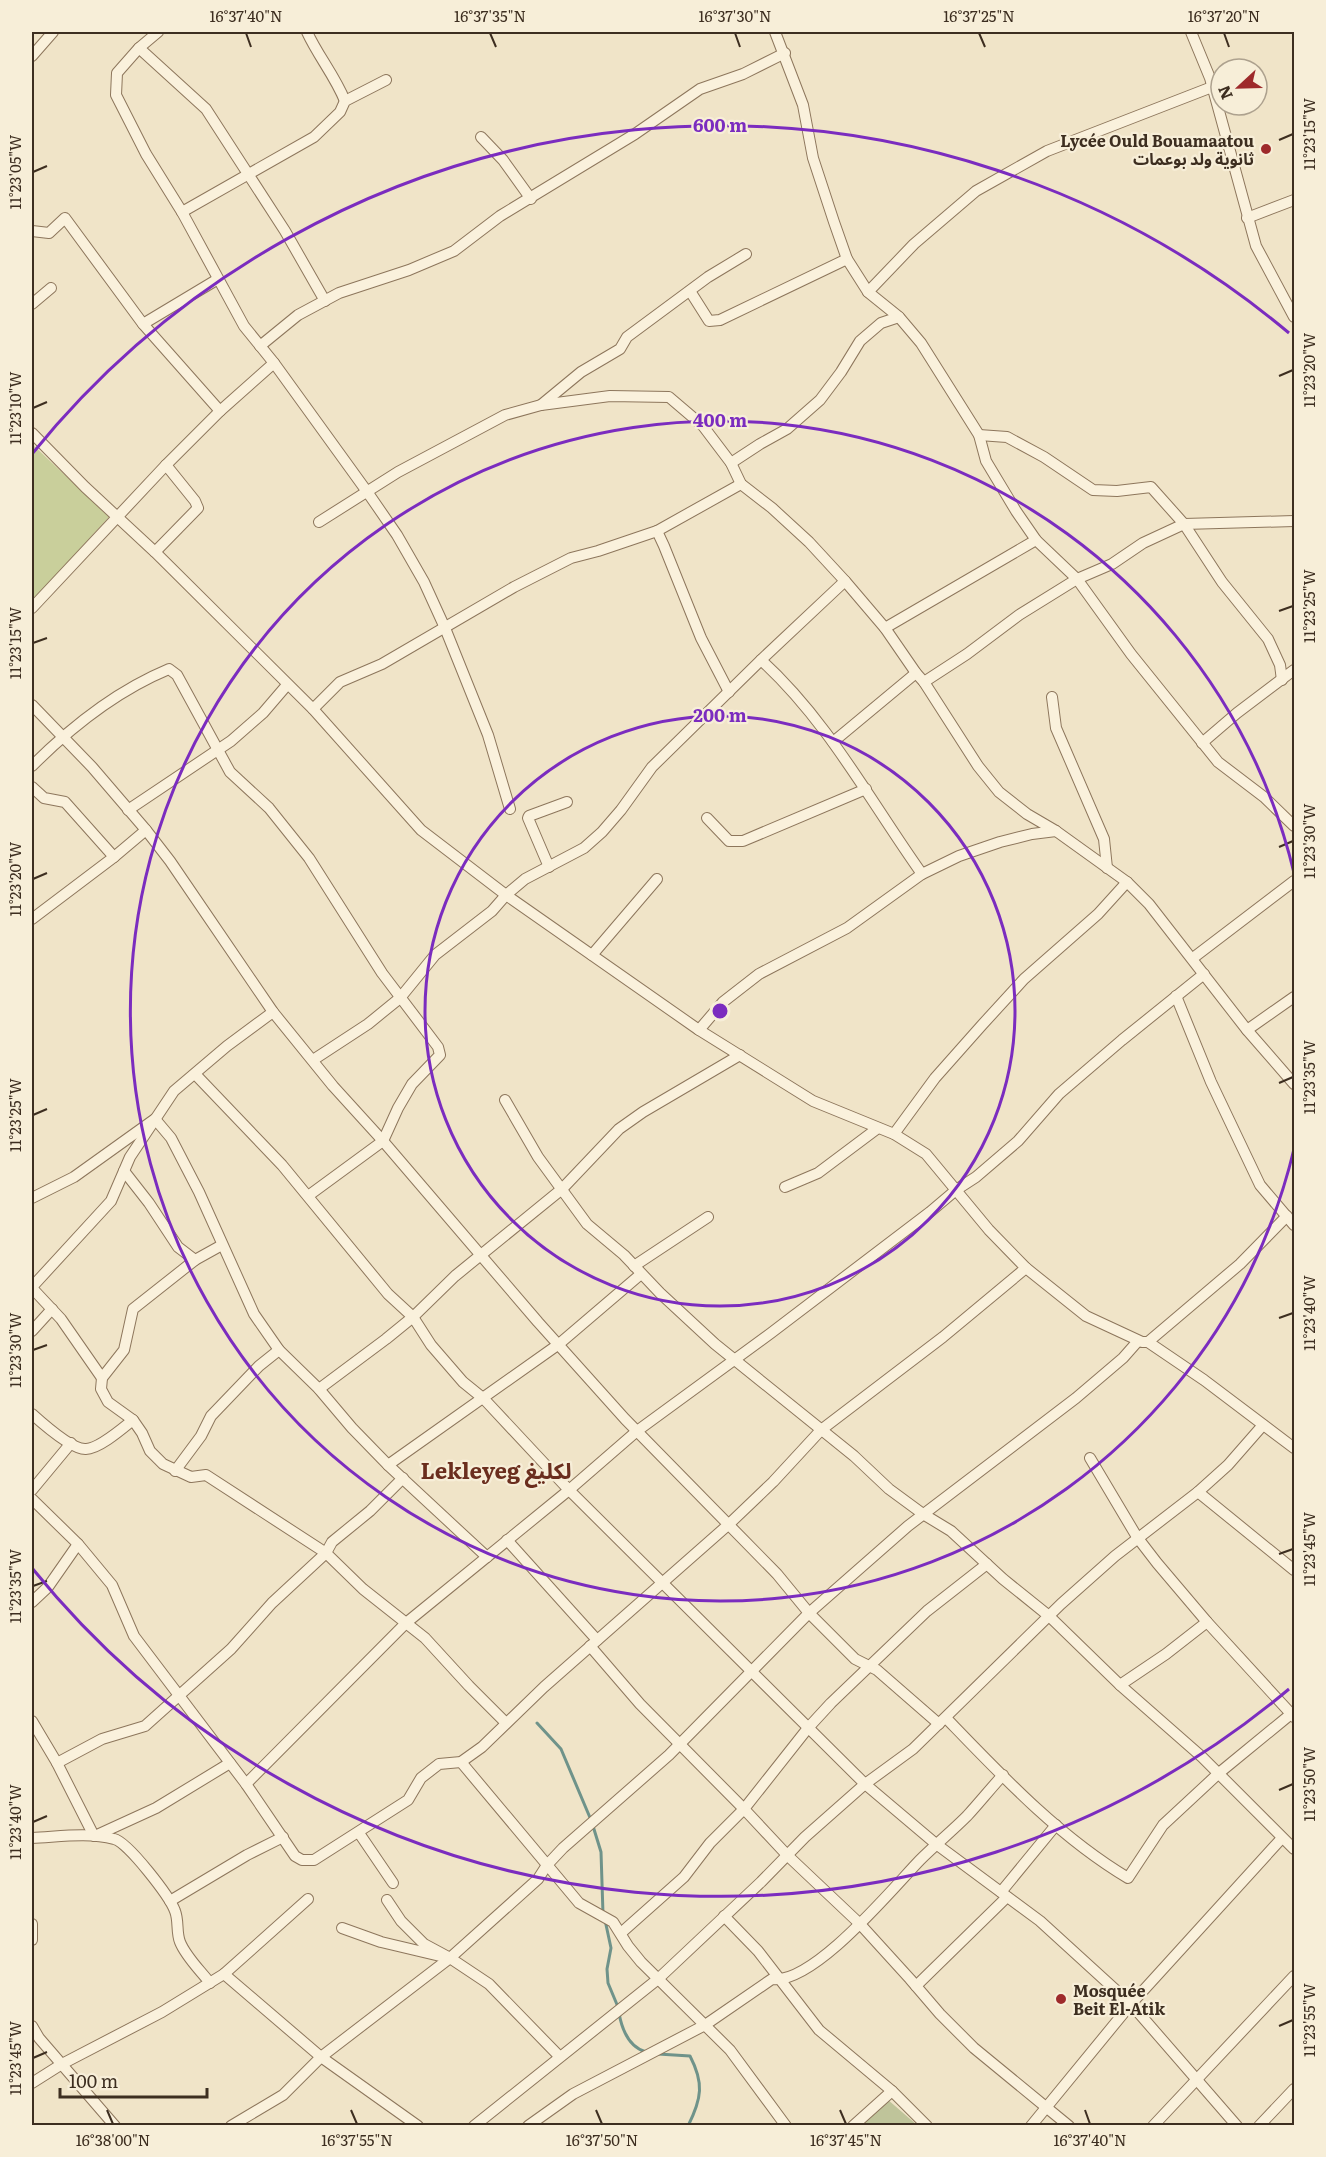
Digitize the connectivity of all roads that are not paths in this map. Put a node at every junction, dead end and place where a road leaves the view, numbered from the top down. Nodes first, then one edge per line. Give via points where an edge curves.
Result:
1 (53, 32) edge
2 (158, 32) edge
3 (306, 32) edge
4 (776, 32) edge
5 (1191, 32) edge
6 (139, 48) junction
7 (785, 53) junction
8 (32, 54) edge
9 (1209, 79) edge
10 (386, 80) dead end
11 (1209, 88) edge
12 (345, 101) junction
13 (1220, 117) edge
14 (481, 137) dead end
15 (248, 174) junction
16 (531, 199) junction
17 (1294, 200) edge
18 (182, 212) junction
19 (1247, 218) junction
20 (32, 231) edge
21 (746, 254) dead end
22 (847, 259) junction
23 (218, 279) junction
24 (51, 288) dead end
25 (690, 291) junction
26 (868, 292) junction
27 (325, 301) junction
28 (32, 304) edge
29 (899, 317) junction
30 (1294, 317) edge
31 (143, 324) junction
32 (260, 345) junction
33 (274, 363) junction
34 (541, 405) junction
35 (220, 411) junction
36 (32, 433) edge
37 (979, 435) junction
38 (731, 463) junction
39 (166, 465) junction
40 (741, 484) junction
41 (368, 493) junction
42 (118, 518) junction
43 (1294, 521) edge
44 (319, 522) dead end
45 (1184, 524) junction
46 (657, 531) junction
47 (1036, 540) junction
48 (155, 552) junction
49 (1077, 579) junction
50 (845, 581) junction
51 (32, 608) edge
52 (445, 628) junction
53 (885, 628) junction
54 (761, 660) junction
55 (1294, 670) edge
56 (920, 677) junction
57 (1282, 680) junction
58 (287, 685) junction
59 (729, 692) junction
60 (1052, 697) dead end
61 (32, 705) edge
62 (313, 710) junction
63 (62, 736) junction
64 (833, 742) junction
65 (1202, 743) junction
66 (219, 750) junction
67 (32, 766) edge
68 (32, 787) edge
69 (866, 789) junction
70 (567, 802) dead end
71 (510, 809) dead end
72 (128, 810) junction
73 (707, 818) dead end
74 (1294, 826) edge
75 (146, 830) junction
76 (1056, 831) junction
77 (114, 857) junction
78 (549, 867) junction
79 (1107, 868) junction
80 (922, 874) junction
81 (657, 879) dead end
82 (1294, 881) edge
83 (1127, 882) junction
84 (506, 895) junction
85 (32, 919) edge
86 (592, 955) junction
87 (1193, 958) junction
88 (1204, 974) junction
89 (1176, 996) junction
90 (1294, 997) edge
91 (400, 998) junction
92 (273, 1012) junction
93 (699, 1030) junction
94 (1247, 1030) junction
95 (740, 1055) junction
96 (313, 1060) junction
97 (195, 1074) junction
98 (1294, 1084) edge
99 (505, 1100) dead end
100 (155, 1119) junction
101 (878, 1128) junction
102 (894, 1134) junction
103 (383, 1141) junction
104 (123, 1171) junction
105 (785, 1187) dead end
106 (562, 1189) junction
107 (956, 1190) junction
108 (308, 1196) junction
109 (32, 1198) edge
110 (708, 1217) dead end
111 (1291, 1220) edge
112 (222, 1245) junction
113 (481, 1255) junction
114 (195, 1260) junction
115 (1026, 1268) junction
116 (638, 1270) junction
117 (32, 1287) edge
118 (52, 1309) junction
119 (413, 1317) junction
120 (32, 1331) edge
121 (1143, 1341) junction
122 (559, 1344) junction
123 (279, 1350) junction
124 (734, 1358) junction
125 (102, 1378) junction
126 (319, 1389) junction
127 (484, 1399) junction
128 (32, 1414) edge
129 (133, 1419) junction
130 (1263, 1425) junction
131 (821, 1430) junction
132 (637, 1431) junction
133 (71, 1443) junction
134 (1294, 1448) edge
135 (1090, 1458) dead end
136 (388, 1465) junction
137 (175, 1471) junction
138 (403, 1478) junction
139 (32, 1490) edge
140 (569, 1490) junction
141 (1198, 1492) junction
142 (32, 1499) edge
143 (923, 1514) junction
144 (728, 1525) junction
145 (1137, 1537) junction
146 (507, 1540) junction
147 (78, 1544) junction
148 (326, 1553) junction
149 (487, 1557) junction
150 (987, 1564) junction
151 (1294, 1570) edge
152 (664, 1582) junction
153 (32, 1602) edge
154 (809, 1613) junction
155 (1049, 1616) junction
156 (1207, 1622) junction
157 (406, 1623) junction
158 (594, 1643) junction
159 (868, 1666) junction
160 (750, 1671) junction
161 (1120, 1685) junction
162 (178, 1695) junction
163 (1293, 1715) edge
164 (32, 1721) edge
165 (943, 1721) junction
166 (505, 1722) junction
167 (808, 1728) junction
168 (679, 1744) junction
169 (461, 1762) junction
170 (57, 1763) junction
171 (230, 1763) junction
172 (1219, 1773) junction
173 (1003, 1774) junction
174 (246, 1784) junction
175 (865, 1784) junction
176 (744, 1809) junction
177 (1056, 1825) junction
178 (359, 1833) junction
179 (94, 1836) junction
180 (283, 1837) junction
181 (32, 1838) edge
182 (1282, 1838) junction
183 (936, 1844) junction
184 (1294, 1849) edge
185 (787, 1856) junction
186 (547, 1865) junction
187 (393, 1883) dead end
188 (1004, 1894) junction
189 (308, 1899) dead end
190 (387, 1900) dead end
191 (170, 1901) junction
192 (724, 1916) junction
193 (32, 1924) edge
194 (860, 1924) junction
195 (342, 1928) dead end
196 (621, 1934) junction
197 (32, 1940) edge
198 (450, 1958) junction
199 (224, 1974) junction
200 (1294, 1976) edge
201 (658, 1979) junction
202 (780, 1980) junction
203 (210, 1983) junction
204 (916, 1986) junction
205 (1131, 2004) junction
206 (32, 2025) edge
207 (705, 2025) junction
208 (559, 2056) junction
209 (321, 2057) junction
210 (62, 2064) junction
211 (1197, 2079) junction
212 (32, 2083) edge
213 (1294, 2089) edge
214 (891, 2091) junction
215 (1047, 2107) junction
216 (408, 2119) junction
217 (115, 2126) edge
218 (231, 2126) edge
219 (399, 2126) edge
220 (418, 2126) edge
221 (474, 2126) edge
222 (528, 2126) edge
223 (786, 2126) edge
224 (853, 2126) edge
225 (927, 2126) edge
226 (1031, 2126) edge
227 (1069, 2126) edge
228 (1153, 2126) edge
229 (1237, 2126) edge
230 (1258, 2126) edge

1 - 8 street
2 - 6 street
3 - 12 street
4 - 7 street
5 - 9 street
6 - 15 street via 206,109
6 - 18 street via 117,73 116,95
7 - 16 street via 700,89
7 - 22 street via 804,105 813,158
10 - 12 street
11 - 26 street via 1047,151 975,191 914,244
12 - 15 street via 314,137
13 - 19 street
14 - 16 street
15 - 18 street
15 - 27 street
16 - 27 street via 500,216 454,251
17 - 19 street
18 - 23 street
19 - 30 street via 1256,246
20 - 31 street via 49,233 66,218
21 - 25 street
22 - 25 street via 720,320 709,321
22 - 26 street
23 - 31 street
23 - 32 street via 244,326
24 - 28 street
25 - 34 street via 627,337 620,349 581,372
26 - 29 street
27 - 32 street via 298,315
29 - 37 street via 921,343
29 - 38 street via 881,323 860,341 820,400 787,429
31 - 35 street
32 - 33 street
33 - 35 street
33 - 41 street
34 - 38 street via 610,396 669,397 704,426
34 - 41 street via 505,415 398,472
35 - 39 street
36 - 42 street
37 - 45 street via 1007,437 1093,490 1151,487
37 - 47 street via 986,461
38 - 40 street
39 - 42 street
39 - 48 street via 198,507
40 - 46 street
40 - 50 street via 809,542
41 - 44 street
41 - 52 street via 424,582
42 - 48 street
42 - 51 street
43 - 45 street
45 - 49 street
45 - 57 street via 1222,582 1268,639
46 - 52 street via 571,558
46 - 59 street via 701,638
47 - 49 street
47 - 53 street
48 - 58 street
49 - 56 street via 967,654
49 - 65 street
50 - 53 street
50 - 54 street
52 - 62 street via 382,664 340,682
52 - 71 street via 488,735
53 - 56 street
54 - 59 street
54 - 64 street via 783,680
55 - 57 street
56 - 64 street
56 - 76 street via 999,792
57 - 65 street
58 - 62 street
58 - 66 street via 263,713
59 - 78 street via 652,767 602,832 584,848
60 - 79 street via 1056,728 1104,839
61 - 63 street
62 - 84 street via 421,830
63 - 66 street via 124,690 170,669
63 - 67 street
63 - 72 street
64 - 69 street
65 - 74 street via 1218,762
66 - 72 street
66 - 91 street via 230,772 269,808 309,858
68 - 77 street via 44,798 65,802
69 - 73 street via 743,841 729,841
69 - 80 street
70 - 78 street via 528,818
72 - 75 street
75 - 77 street
75 - 92 street
76 - 79 street
76 - 80 street via 1000,842
77 - 85 street
78 - 84 street via 525,879
79 - 83 street
80 - 93 street via 847,928 759,974 723,1002
81 - 86 street
82 - 87 street
83 - 87 street
83 - 102 street via 1098,914 1024,979 935,1078
84 - 86 street
84 - 91 street via 492,911 435,955
86 - 93 street
87 - 88 street
88 - 89 street
88 - 94 street
89 - 107 street via 1059,1094 1018,1141
89 - 111 street via 1260,1185
90 - 94 street
91 - 96 street
91 - 103 street via 440,1055 412,1084
92 - 96 street
92 - 97 street
93 - 95 street
94 - 98 street
95 - 101 street via 813,1101
95 - 106 street via 619,1129
96 - 103 street
97 - 100 street via 174,1091
97 - 108 street
99 - 106 street
100 - 104 street
100 - 109 street via 87,1168
100 - 112 street via 171,1138
101 - 102 street
101 - 105 street via 818,1173
102 - 107 street via 926,1154
103 - 108 street
103 - 113 street
104 - 114 street via 178,1247
104 - 117 street via 111,1201
106 - 113 street
106 - 116 street via 587,1224
107 - 115 street
107 - 124 street
108 - 119 street via 388,1294
110 - 116 street
111 - 121 street
112 - 114 street
112 - 123 street via 254,1314
113 - 119 street
113 - 122 street
114 - 125 street via 133,1309 124,1350
115 - 121 street via 1086,1316
115 - 131 street
116 - 122 street
116 - 124 street
117 - 118 street
118 - 120 street
118 - 125 street
119 - 126 street
119 - 127 street via 463,1382
121 - 130 street via 1204,1380
121 - 143 street via 1076,1398
122 - 127 street
122 - 132 street
123 - 126 street
123 - 137 street via 211,1416
124 - 131 street
124 - 132 street
125 - 129 street via 100,1389 108,1402
126 - 136 street
127 - 136 street
127 - 140 street
128 - 133 street
129 - 133 street via 89,1449
129 - 137 street via 150,1451
130 - 134 street
130 - 141 street
131 - 143 street
131 - 144 street
132 - 140 street
132 - 144 street
133 - 139 street
135 - 145 street
136 - 138 street
137 - 148 street via 191,1477 206,1475
138 - 148 street via 332,1542
138 - 149 street
140 - 146 street
140 - 152 street
141 - 145 street
141 - 151 street
142 - 147 street
143 - 150 street via 951,1531
143 - 154 street
144 - 152 street
144 - 154 street
145 - 155 street
145 - 156 street
146 - 149 street
146 - 158 street
147 - 153 street via 48,1587
147 - 162 street via 112,1585 132,1632
148 - 157 street
148 - 162 street via 272,1603 231,1649
149 - 157 street
150 - 155 street
150 - 159 street via 927,1611
152 - 158 street
152 - 160 street
154 - 159 street via 855,1659
154 - 160 street
155 - 161 street
155 - 165 street
156 - 161 street
156 - 163 street
157 - 166 street
157 - 174 street
158 - 166 street
158 - 168 street via 640,1704
159 - 165 street
159 - 167 street
160 - 167 street
160 - 168 street
161 - 172 street
162 - 170 street via 145,1726 102,1739
162 - 171 street
163 - 172 street
164 - 170 street
165 - 173 street
165 - 175 street via 914,1749
166 - 169 street via 482,1747
167 - 175 street
167 - 176 street
168 - 176 street
168 - 186 street
169 - 178 street via 439,1764 421,1778 408,1800
169 - 186 street
170 - 179 street
171 - 174 street
171 - 179 street via 156,1808
172 - 177 street via 1163,1826 1128,1878
172 - 182 street
173 - 177 street
173 - 183 street via 966,1817
174 - 180 street
175 - 183 street
175 - 185 street
176 - 185 street
176 - 196 street via 684,1877
177 - 188 street
178 - 180 street via 309,1861 295,1856
178 - 187 street
179 - 181 street
179 - 191 street via 116,1839 124,1845
180 - 191 street
182 - 184 street
182 - 205 street
183 - 188 street
183 - 194 street
185 - 192 street
185 - 194 street
186 - 196 street via 579,1903 613,1922
186 - 198 street via 538,1879
188 - 204 street
188 - 205 street via 1040,1921
189 - 199 street
190 - 198 street via 419,1939
191 - 203 street via 176,1912 180,1942
192 - 201 street
192 - 202 street
193 - 197 street
194 - 202 street via 807,1968
194 - 204 street
195 - 198 street
196 - 201 street
198 - 208 street via 489,1984
198 - 209 street
199 - 203 street
199 - 209 street
200 - 211 street
201 - 207 street
201 - 208 street
202 - 207 street via 772,1979
202 - 214 street via 819,2030
203 - 210 street
204 - 215 street via 974,2048
205 - 211 street
205 - 215 street
206 - 210 street
207 - 222 street via 573,2094
207 - 223 street via 730,2050
208 - 221 street
209 - 216 street
209 - 218 street via 283,2095
210 - 212 street
210 - 217 street
211 - 228 street
211 - 229 street
213 - 230 street
214 - 224 street
214 - 225 street
215 - 226 street
215 - 227 street
216 - 219 street
216 - 220 street

